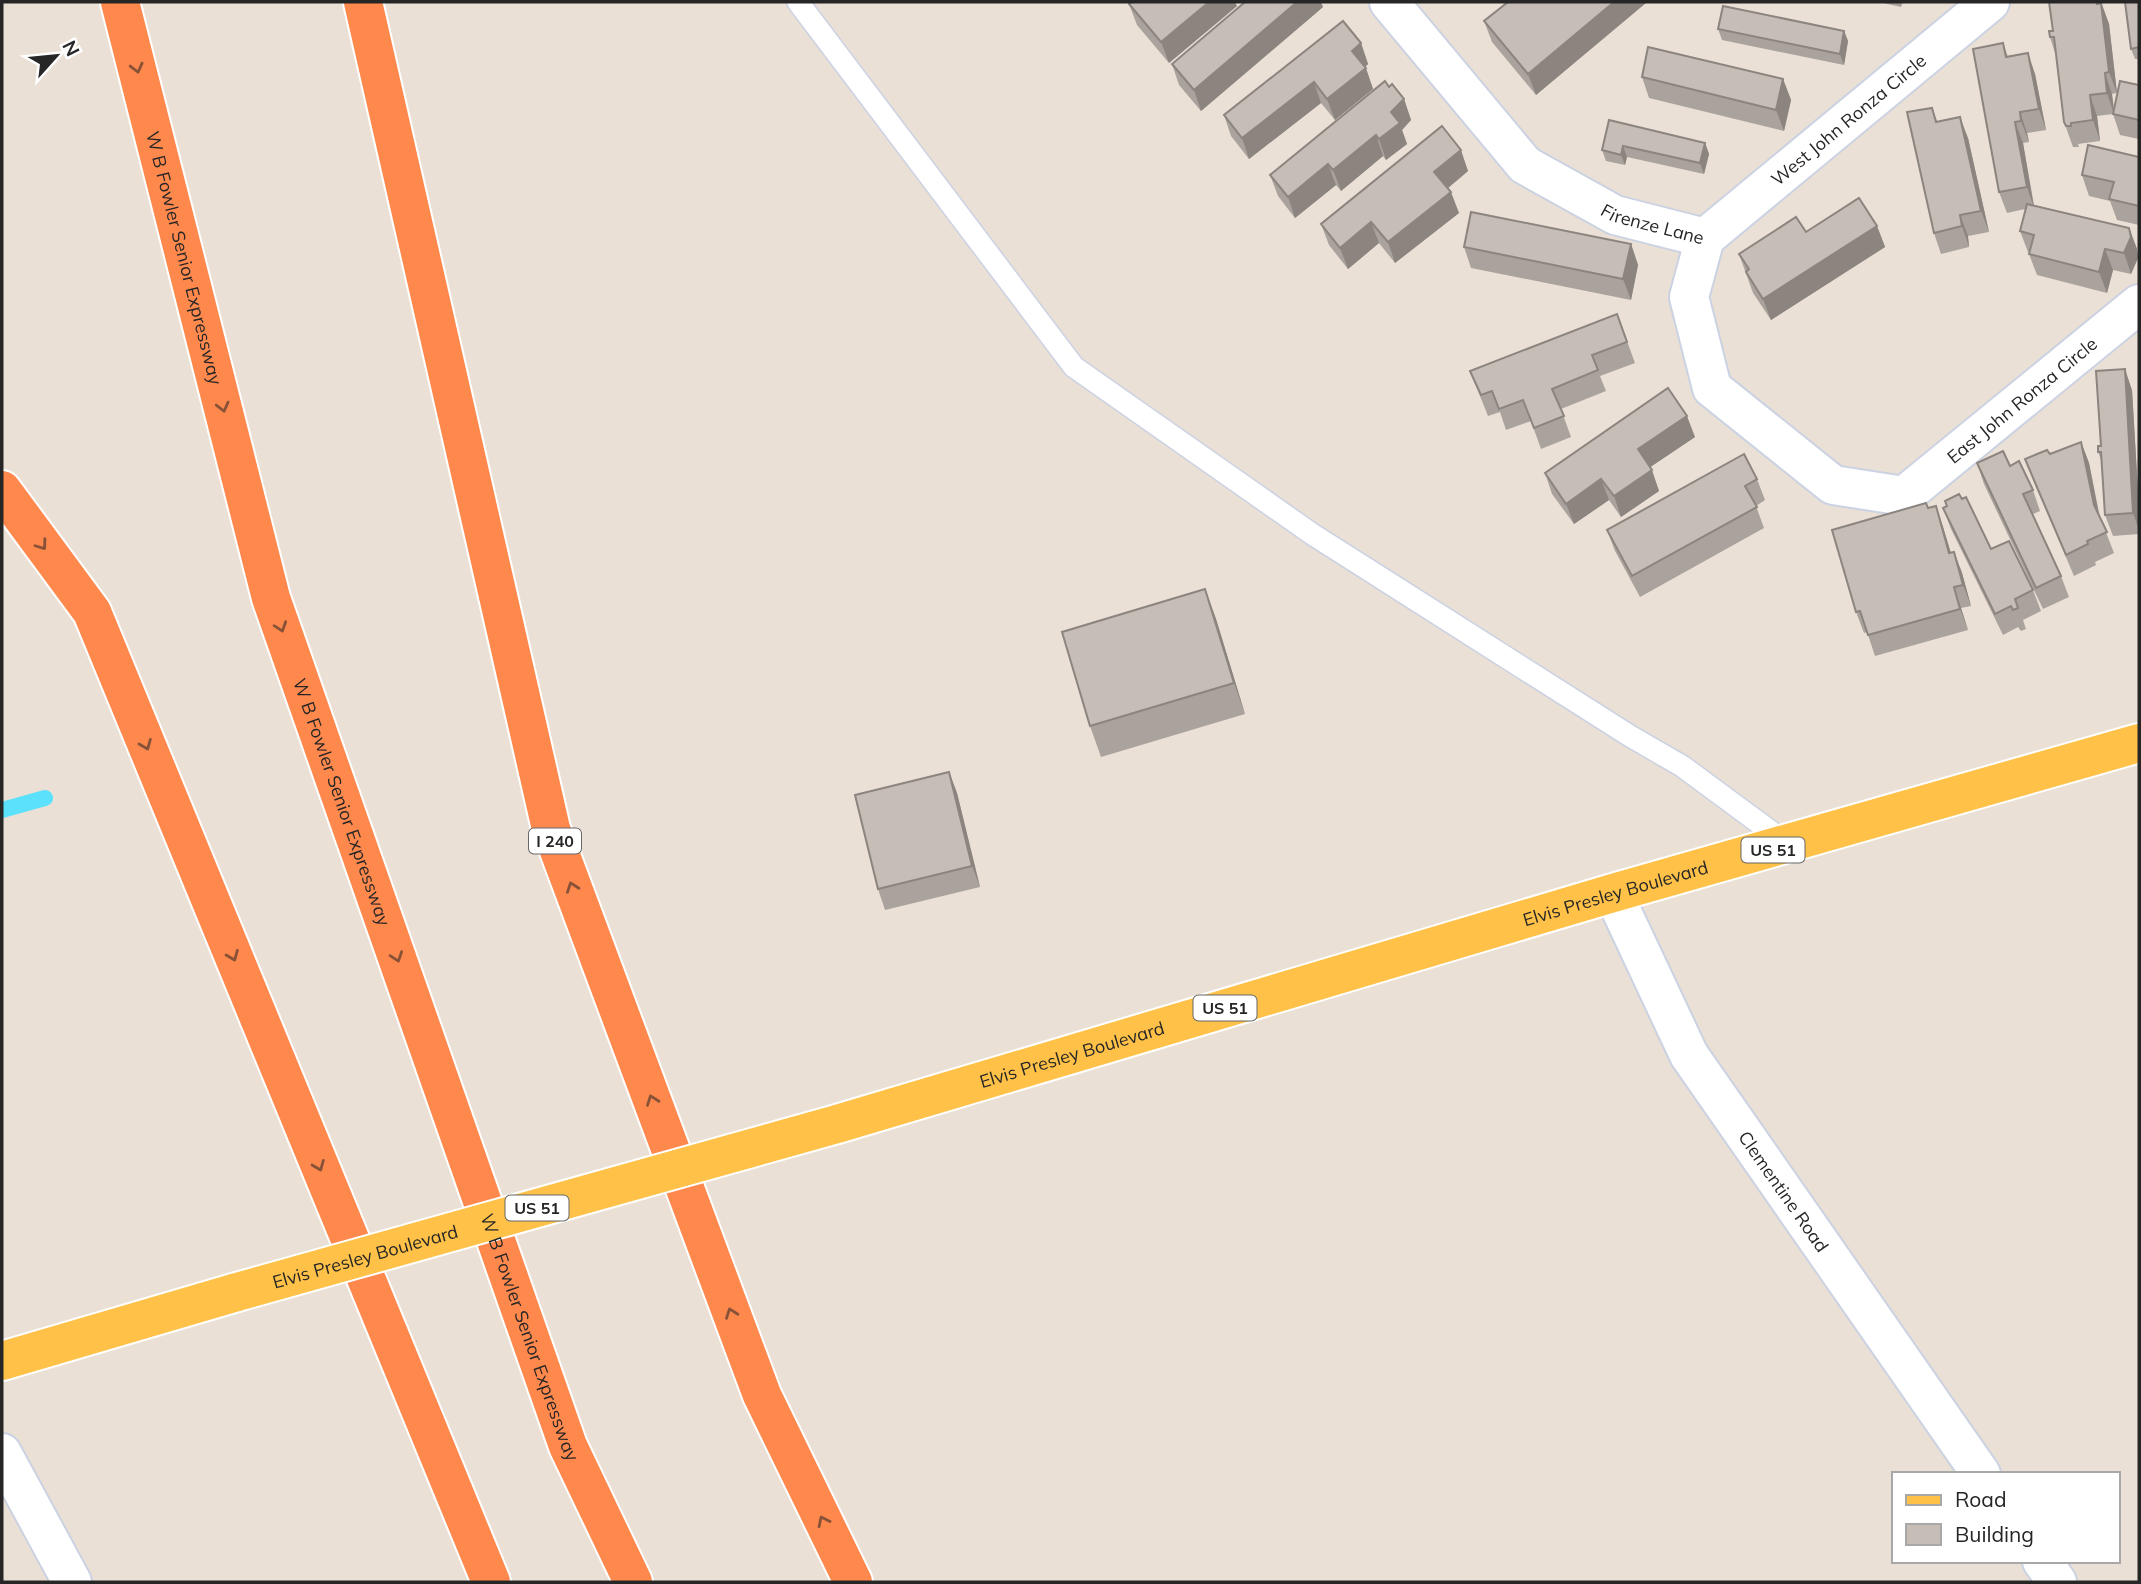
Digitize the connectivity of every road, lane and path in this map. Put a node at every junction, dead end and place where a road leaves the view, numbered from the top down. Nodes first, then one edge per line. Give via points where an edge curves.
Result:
1 (120, 2) edge
2 (365, 2) edge
3 (797, 2) edge
4 (1389, 2) edge
5 (1990, 2) edge
6 (1705, 238) junction
7 (2139, 304) edge
8 (2, 490) edge
9 (1904, 496) joint
10 (2139, 743) edge
11 (1788, 845) junction
12 (1613, 893) junction
13 (2, 1361) edge
14 (2, 1453) edge
15 (1980, 1472) edge
16 (2043, 1563) edge
17 (72, 1582) edge
18 (491, 1582) edge
19 (633, 1582) edge
20 (853, 1582) edge
21 (2057, 1582) edge

1 -> 19 highway, W B Fowler Senior Expressway via 271,598 568,1446
20 -> 2 highway, I 240 via 762,1395 551,829
3 - 11 lane via 1074,367 1273,506 1682,766
4 - 6 street, Firenze Lane via 1525,165 1615,215
5 - 6 street, West John Ronza Circle
6 - 9 street, Firenze Lane via 1689,297 1712,388 1833,485
7 - 9 street, East John Ronza Circle
8 -> 18 highway via 92,612
10 - 11 main road, Elvis Presley Boulevard / US 51
11 - 12 main road, Elvis Presley Boulevard / US 51
12 - 13 main road, Elvis Presley Boulevard / US 51, bridge via 838,1124
12 - 15 street, Clementine Road via 1689,1055
14 - 17 street
16 - 21 street

